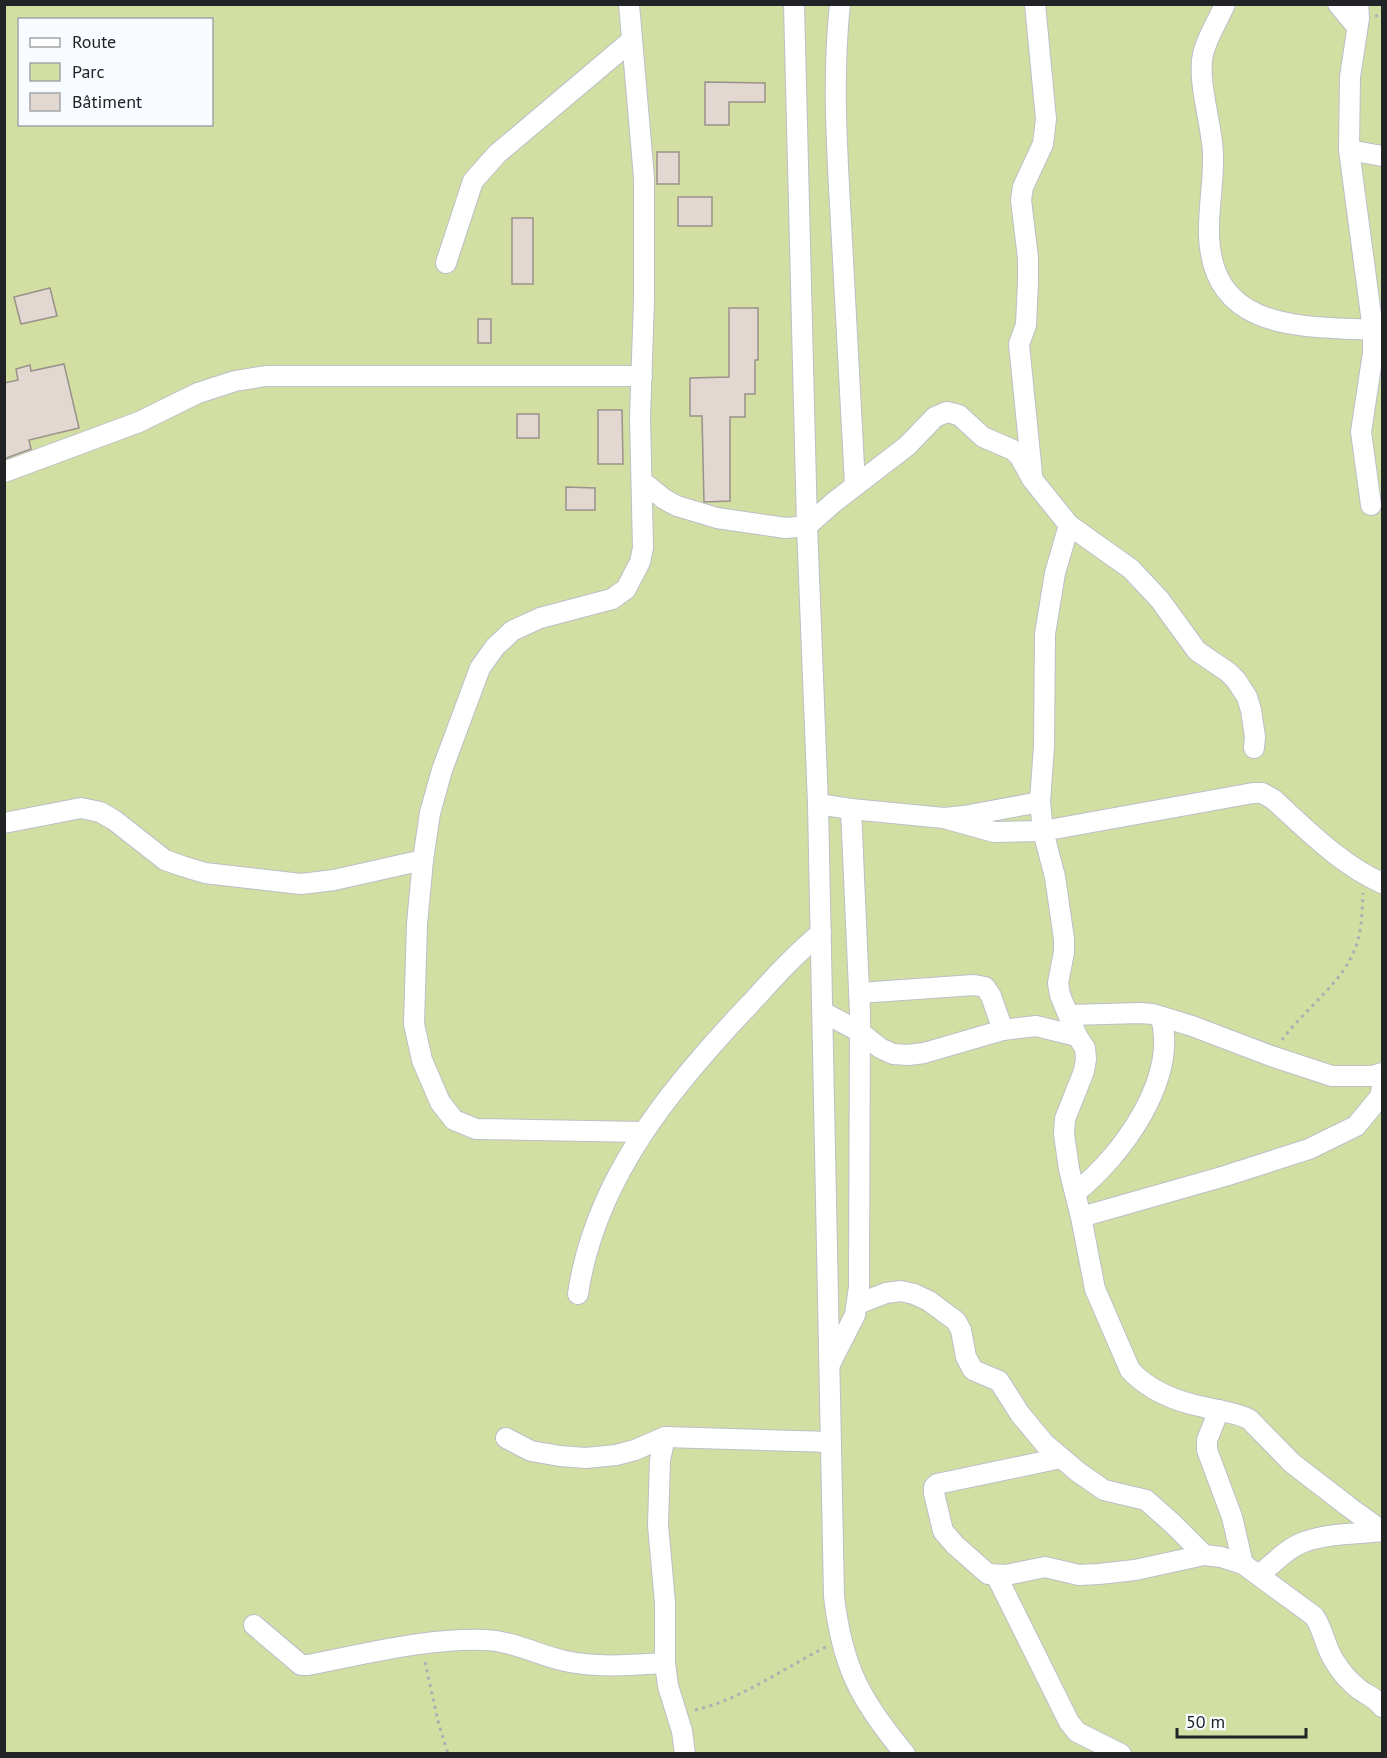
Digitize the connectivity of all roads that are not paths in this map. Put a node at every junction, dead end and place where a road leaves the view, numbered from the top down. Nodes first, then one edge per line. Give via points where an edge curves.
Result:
1 (629, 4) edge
2 (794, 4) edge
3 (840, 4) edge
4 (1035, 4) edge
5 (1226, 4) edge
6 (1338, 4) edge
7 (1358, 4) edge
8 (1357, 27) junction
9 (631, 41) junction
10 (1349, 150) junction
11 (1383, 156) edge
12 (446, 263) dead end
13 (1373, 330) junction
14 (1378, 353) edge
15 (642, 376) junction
16 (4, 472) edge
17 (1032, 480) junction
18 (643, 482) junction
19 (855, 486) junction
20 (1371, 505) dead end
21 (1069, 525) junction
22 (807, 526) junction
23 (1254, 748) dead end
24 (1040, 802) junction
25 (818, 804) junction
26 (851, 809) junction
27 (944, 818) junction
28 (4, 823) edge
29 (1043, 831) junction
30 (423, 860) junction
31 (1383, 883) edge
32 (821, 933) junction
33 (859, 993) junction
34 (823, 1012) junction
35 (1070, 1016) junction
36 (1161, 1017) junction
37 (1003, 1030) junction
38 (861, 1032) junction
39 (1077, 1036) junction
40 (1383, 1073) edge
41 (1383, 1088) edge
42 (642, 1132) junction
43 (1075, 1193) junction
44 (1082, 1217) junction
45 (578, 1294) dead end
46 (858, 1304) junction
47 (828, 1366) junction
48 (1219, 1410) junction
49 (665, 1437) junction
50 (506, 1438) dead end
51 (831, 1442) junction
52 (1061, 1458) junction
53 (1383, 1531) edge
54 (1204, 1555) junction
55 (1251, 1570) junction
56 (996, 1575) junction
57 (254, 1625) dead end
58 (665, 1663) junction
59 (1383, 1707) edge
60 (685, 1754) edge
61 (905, 1754) edge
62 (1121, 1754) edge

1 - 9 street
2 - 22 street
3 - 19 street via 835,50 835,137
4 - 17 street via 1047,119 1021,200 1028,282 1026,325 1018,344
5 - 13 street via 1207,41 1202,72 1213,156 1210,251 1217,277 1227,292 1260,317 1302,326
6 - 8 street
7 - 8 street
8 - 10 street via 1350,77
9 - 12 street via 484,167 473,181
9 - 15 street via 644,178
10 - 11 street
10 - 13 street
13 - 14 street
14 - 20 street via 1360,432
15 - 16 street via 266,376 198,393 139,422
15 - 18 street
17 - 19 street via 1013,450 983,437 947,412 934,417 908,447
17 - 21 street
18 - 22 street via 677,506 717,518 786,528
18 - 30 street via 643,548 626,589 612,599 540,618 512,631 480,668 442,770
19 - 22 street
21 - 23 street via 1131,569 1160,600 1197,651 1236,680 1251,710
21 - 24 street via 1054,573 1045,634
22 - 25 street
24 - 27 street
24 - 29 street
25 - 26 street
25 - 32 street
26 - 27 street
26 - 33 street
27 - 29 street via 994,832
28 - 30 street via 81,808 114,820 165,860 182,866 205,873 301,884
29 - 31 street via 1262,793 1359,870
29 - 35 street via 1052,860 1064,939 1058,983
30 - 42 street via 414,1024 422,1060 440,1102 454,1120 476,1129
32 - 34 street
32 - 42 street via 795,954 704,1053
33 - 37 street via 985,987
33 - 38 street
34 - 38 street
34 - 47 street
35 - 36 street via 1140,1013
35 - 39 street
36 - 40 street via 1332,1076
36 - 43 street via 1164,1049 1153,1095 1104,1168
37 - 38 street via 908,1055 892,1054
37 - 39 street via 1036,1026
38 - 46 street
39 - 43 street via 1085,1048 1086,1059 1065,1119 1064,1134
41 - 44 street via 1356,1126 1309,1149
42 - 45 street via 597,1218
43 - 44 street
44 - 48 street via 1095,1289 1130,1370 1172,1398
46 - 47 street
46 - 52 street via 902,1291 929,1301 956,1321 973,1370 999,1381 1030,1426
47 - 51 street
48 - 53 street via 1249,1419 1292,1462
48 - 55 street via 1207,1450
49 - 50 street via 635,1450 586,1458 531,1451
49 - 51 street
49 - 58 street via 660,1460 658,1525 665,1603
51 - 61 street via 834,1596 840,1640 855,1684
52 - 54 street via 1104,1490 1146,1500
52 - 56 street via 934,1487 943,1531 980,1569
53 - 55 street via 1303,1542
54 - 55 street via 1221,1557
54 - 56 street via 1099,1574 1079,1575 1045,1567
55 - 59 street via 1314,1616 1335,1662 1349,1680
56 - 62 street via 1069,1722 1077,1732
57 - 58 street via 301,1665 423,1644 487,1640 590,1665
58 - 60 street

